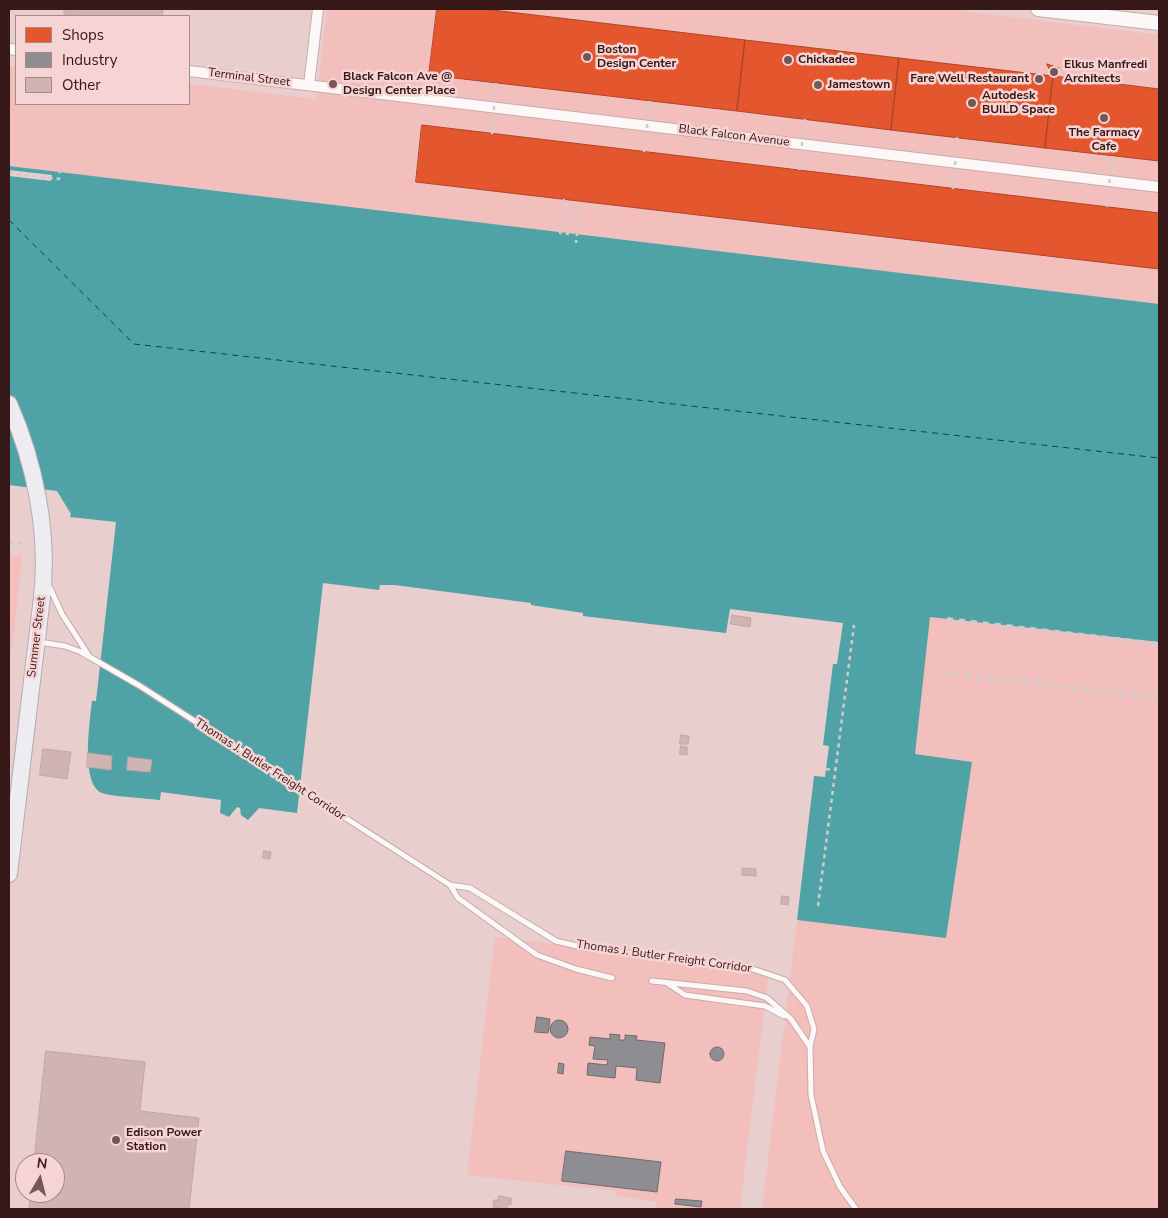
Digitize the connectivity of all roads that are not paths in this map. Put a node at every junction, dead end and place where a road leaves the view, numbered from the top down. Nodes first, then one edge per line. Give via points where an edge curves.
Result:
1 (318, 9) edge
2 (1038, 9) edge
3 (1159, 23) edge
4 (190, 71) edge
5 (310, 85) junction
6 (1159, 187) edge
7 (9, 404) edge
8 (44, 562) junction
9 (36, 642) junction
10 (90, 656) junction
11 (9, 874) edge
12 (450, 885) junction
13 (612, 978) dead end
14 (652, 981) dead end
15 (666, 983) junction
16 (791, 1019) junction
17 (810, 1047) junction
18 (856, 1209) edge

1 - 5 street
2 - 3 street
4 - 5 street, Terminal Street
5 - 6 street, Black Falcon Avenue
7 - 8 main road, Summer Street via 24,444 37,496
8 - 9 main road, Summer Street
8 - 10 lane, Thomas J. Butler Freight Corridor via 56,605
9 - 10 lane, Thomas J. Butler Freight Corridor via 65,646
9 - 11 main road, Summer Street
10 - 12 lane, Thomas J. Butler Freight Corridor
12 - 13 lane, Thomas J. Butler Freight Corridor via 458,898 537,955 576,970
12 - 17 lane, Thomas J. Butler Freight Corridor via 470,888 556,940 585,948 746,967 785,980 807,1006 814,1029
14 - 15 lane, Thomas J. Butler Freight Corridor
15 - 16 lane, Thomas J. Butler Freight Corridor via 685,995 765,1006
15 - 16 lane, Thomas J. Butler Freight Corridor via 747,991 766,998
16 - 17 lane, Thomas J. Butler Freight Corridor
17 - 18 lane, Thomas J. Butler Freight Corridor via 811,1095 823,1151 840,1187

